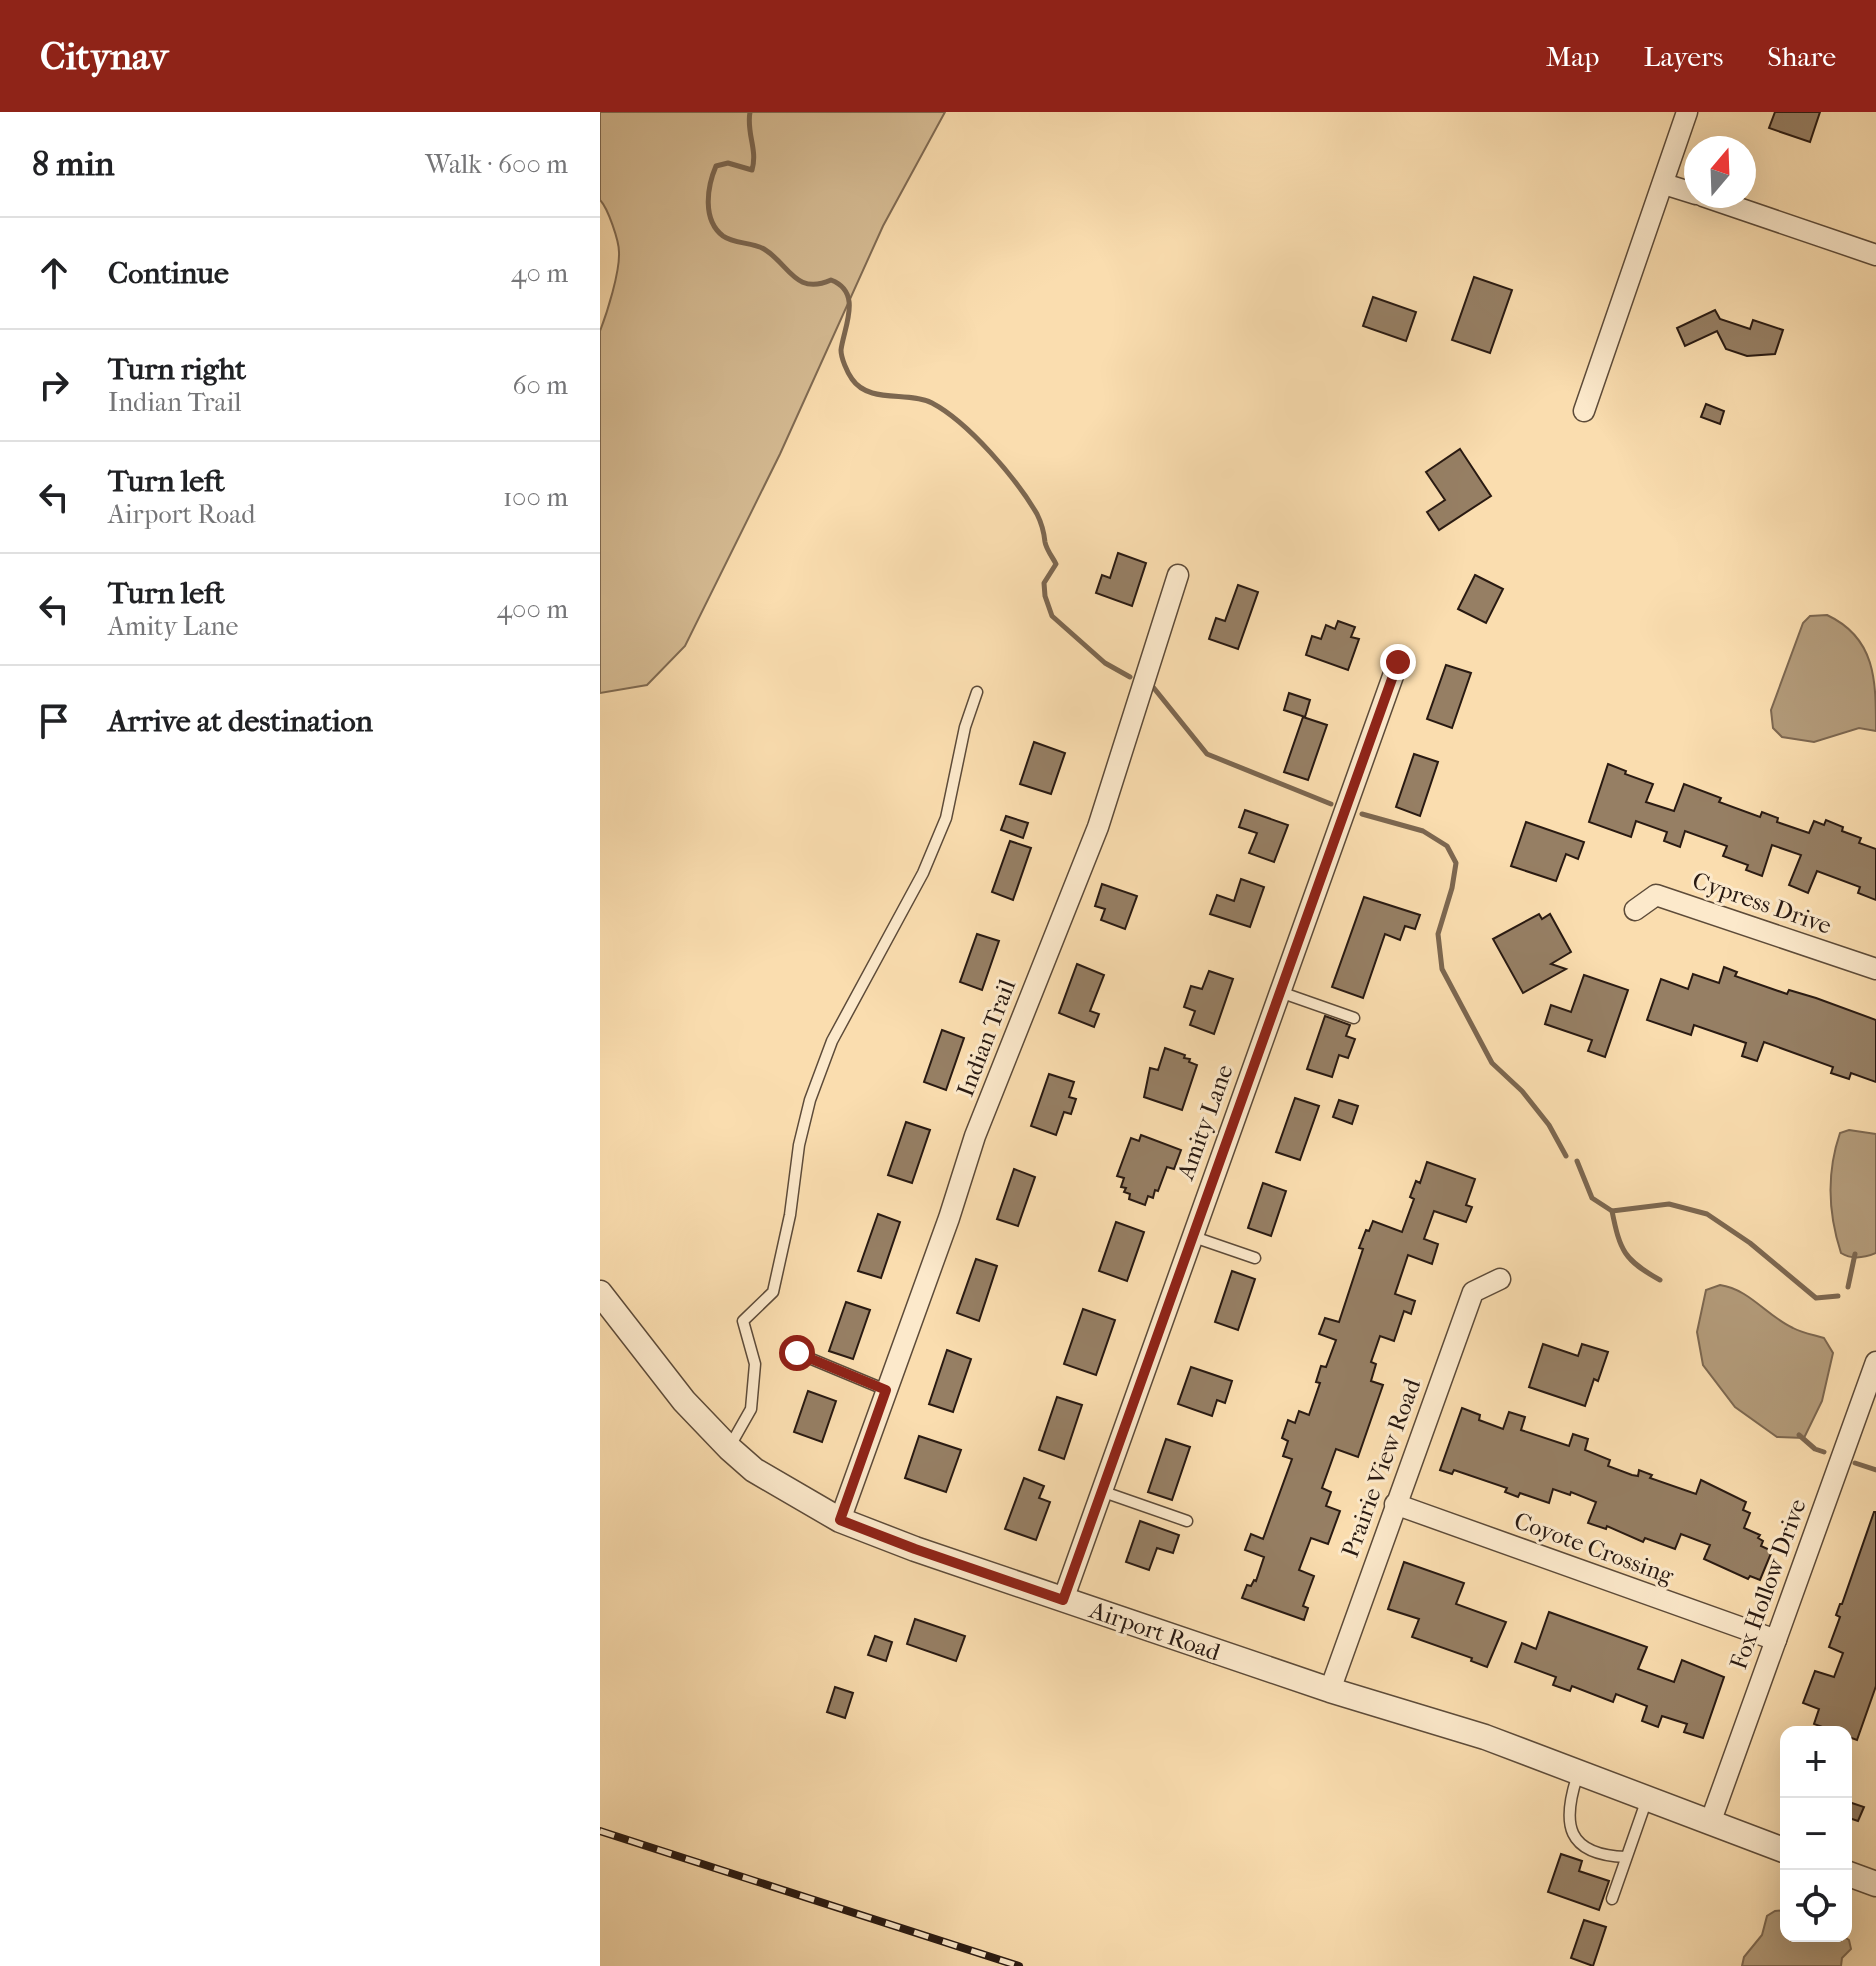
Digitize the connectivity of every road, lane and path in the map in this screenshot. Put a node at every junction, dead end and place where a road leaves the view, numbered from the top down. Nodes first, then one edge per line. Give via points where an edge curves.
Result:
1 (1687, 112) edge
2 (1664, 184) junction
3 (1684, 190) edge
4 (1738, 208) edge
5 (1876, 255) edge
6 (1584, 411) dead end
7 (1178, 575) dead end
8 (1398, 662) dead end
9 (977, 692) dead end
10 (1635, 910) dead end
11 (1876, 969) edge
12 (1280, 992) junction
13 (1354, 1018) dead end
14 (1191, 1236) junction
15 (1255, 1258) dead end
16 (1500, 1279) dead end
17 (600, 1293) edge
18 (797, 1353) dead end
19 (1876, 1362) edge
20 (886, 1390) junction
21 (729, 1448) junction
22 (1101, 1491) junction
23 (1395, 1504) junction
24 (840, 1520) junction
25 (1187, 1521) dead end
26 (1063, 1600) junction
27 (1776, 1640) junction
28 (1330, 1690) junction
29 (1578, 1774) junction
30 (1647, 1799) junction
31 (1710, 1823) junction
32 (1780, 1849) edge
33 (1626, 1857) junction
34 (1852, 1875) edge
35 (1876, 1884) edge
36 (1612, 1899) dead end

1 - 2 street
2 - 3 street
2 - 6 street
4 - 5 street
7 - 20 street, Indian Trail via 1098,827 975,1136
8 - 12 street, Amity Lane
9 - 21 lane via 946,818 923,873 832,1041 810,1100 773,1292 743,1321 755,1364 751,1409
10 - 11 street, Cypress Drive via 1656,895
12 - 13 lane
12 - 14 street, Amity Lane
14 - 15 lane
14 - 22 street, Amity Lane
16 - 23 street, Prairie View Road via 1473,1292
17 - 21 street, Airport Road via 684,1401
18 - 20 lane
19 - 27 street, Fox Hollow Drive
20 - 24 street, Indian Trail
21 - 24 street, Airport Road via 754,1470
22 - 25 lane
22 - 26 street, Amity Lane
23 - 27 street, Coyote Crossing
23 - 28 street, Prairie View Road
24 - 26 street, Airport Road
26 - 28 street, Airport Road
27 - 31 street, Fox Hollow Drive
28 - 29 street, Airport Road via 1485,1737
29 - 30 street, Airport Road
29 - 33 lane via 1567,1814 1571,1835 1581,1846 1605,1856
30 - 31 street, Airport Road
30 - 33 lane
31 - 32 street, Airport Road
33 - 36 lane
34 - 35 street

